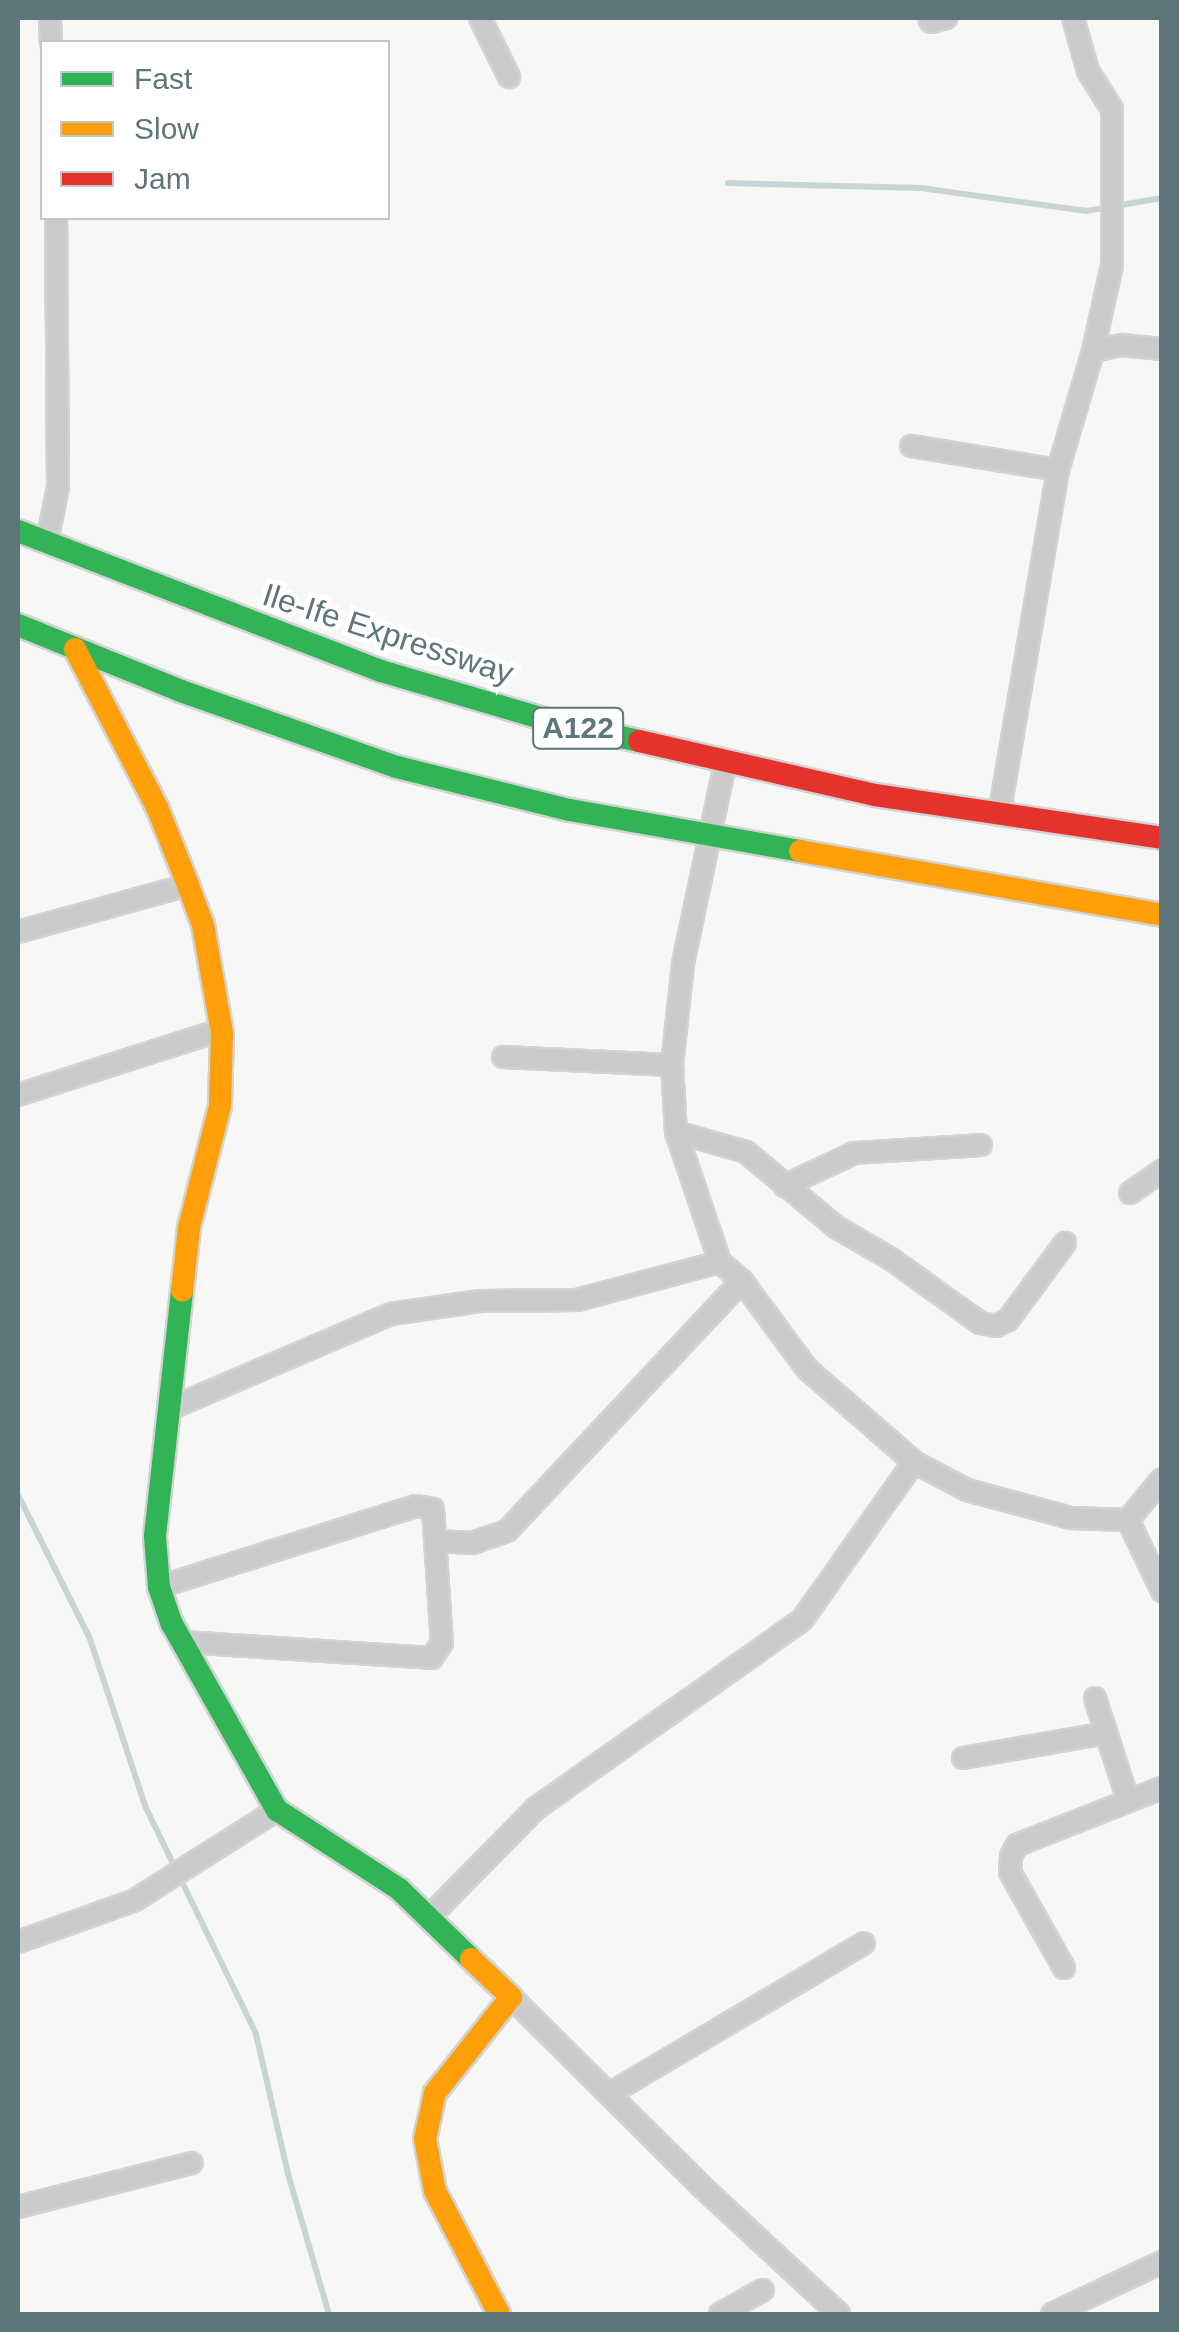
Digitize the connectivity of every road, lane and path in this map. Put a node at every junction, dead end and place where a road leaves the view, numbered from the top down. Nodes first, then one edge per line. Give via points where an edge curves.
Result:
1 (480, 18) edge
2 (930, 18) edge
3 (946, 18) edge
4 (1073, 18) edge
5 (509, 78) dead end
6 (56, 220) edge
7 (1162, 349) edge
8 (1093, 351) junction
9 (912, 446) dead end
10 (1058, 470) junction
11 (18, 531) edge
12 (47, 542) junction
13 (18, 625) edge
14 (75, 649) junction
15 (725, 764) junction
16 (999, 815) junction
17 (707, 836) junction
18 (1162, 838) edge
19 (188, 884) junction
20 (1162, 915) edge
21 (18, 932) edge
22 (220, 1030) junction
23 (503, 1058) dead end
24 (672, 1065) junction
25 (18, 1095) edge
26 (676, 1132) junction
27 (981, 1145) dead end
28 (1162, 1171) edge
29 (784, 1186) junction
30 (1130, 1193) dead end
31 (1066, 1244) dead end
32 (720, 1262) junction
33 (742, 1281) junction
34 (169, 1409) junction
35 (914, 1462) junction
36 (1162, 1479) edge
37 (1128, 1520) junction
38 (435, 1542) junction
39 (158, 1586) junction
40 (1162, 1591) edge
41 (182, 1642) junction
42 (1095, 1698) dead end
43 (1106, 1733) junction
44 (963, 1758) dead end
45 (1162, 1788) edge
46 (1128, 1800) junction
47 (277, 1810) junction
48 (431, 1915) junction
49 (18, 1942) edge
50 (864, 1943) dead end
51 (1064, 1968) dead end
52 (511, 1997) junction
53 (609, 2094) junction
54 (192, 2163) dead end
55 (18, 2208) edge
56 (1162, 2262) edge
57 (764, 2290) dead end
58 (499, 2314) edge
59 (720, 2314) edge
60 (839, 2314) edge
61 (1052, 2314) edge

1 - 5 street
2 - 3 street
4 - 8 street via 1088,71 1112,109 1112,265
6 - 12 street via 58,487
7 - 8 street via 1122,345
8 - 10 street
9 - 10 street
10 - 16 street
11 - 12 main road, Ile-Ife Expressway / A122
12 - 15 main road, Ile-Ife Expressway / A122 via 381,671
13 - 14 main road, A122
14 - 17 main road, A122 via 397,766
14 - 19 main road via 157,807
15 - 16 main road, Ile-Ife Expressway / A122
15 - 17 street
16 - 18 main road, Ile-Ife Expressway / A122
17 - 20 main road, A122
17 - 24 street
19 - 21 street
19 - 22 main road via 204,925
22 - 25 street
22 - 34 main road via 220,1106 189,1228
23 - 24 street
24 - 26 street
26 - 29 street via 746,1152
26 - 32 street
27 - 29 street via 869,1150
28 - 30 street
29 - 31 street via 836,1227 980,1322 996,1326 1008,1320
32 - 33 street
32 - 34 street via 577,1300 480,1300 391,1314
33 - 35 street via 807,1370
33 - 38 street via 508,1530 472,1544
34 - 39 main road via 155,1537
35 - 37 street via 967,1490 1071,1518
35 - 48 street via 802,1620 534,1809
36 - 37 street
37 - 40 street
38 - 39 street via 434,1509 416,1506
38 - 41 street via 442,1643 432,1658
39 - 41 main road
41 - 47 main road
42 - 43 street
43 - 44 street
43 - 46 street
45 - 46 street
46 - 51 street via 1017,1845 1011,1856 1010,1872
47 - 48 main road
47 - 49 street via 135,1900
48 - 52 main road
50 - 53 street
52 - 53 street
52 - 58 main road via 435,2092 425,2139 435,2191
53 - 60 street
54 - 55 street
56 - 61 street
57 - 59 street

